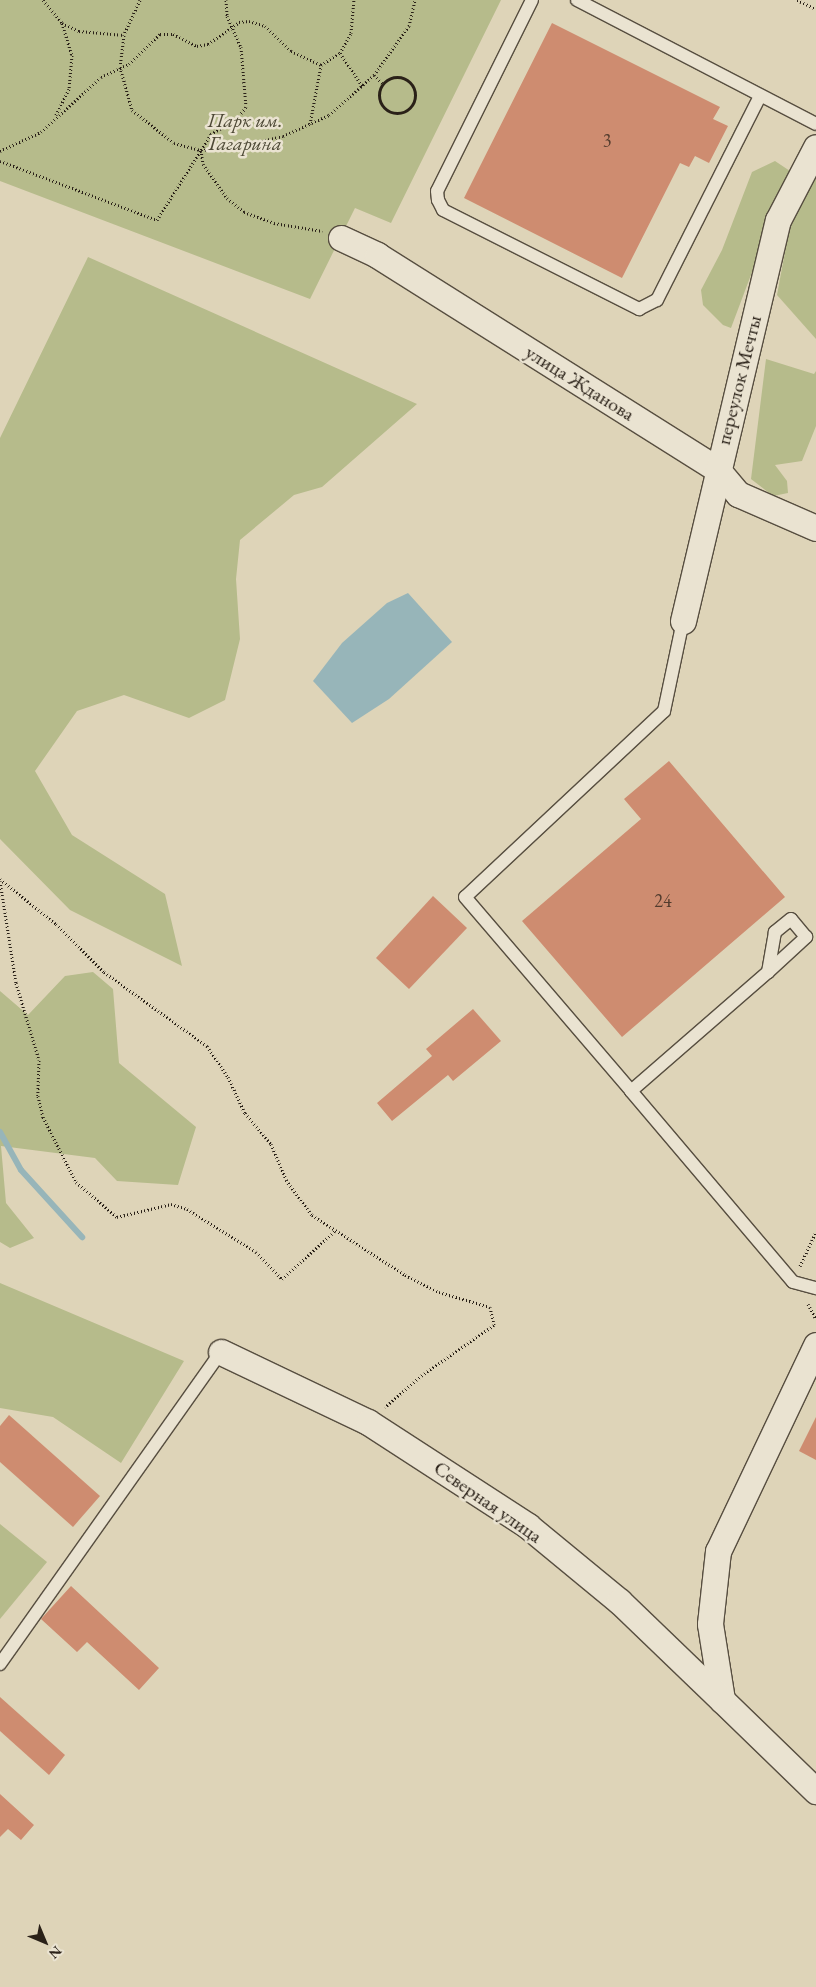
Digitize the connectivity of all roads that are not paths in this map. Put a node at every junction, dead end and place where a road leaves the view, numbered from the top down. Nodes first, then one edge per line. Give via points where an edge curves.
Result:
1 (532, 0) edge
2 (577, 0) edge
3 (760, 96) junction
4 (816, 124) edge
5 (816, 147) edge
6 (341, 238) road end
7 (717, 469) junction
8 (816, 528) edge
9 (683, 621) joint
10 (768, 972) dead end
11 (631, 1091) junction
12 (816, 1288) edge
13 (816, 1345) edge
14 (221, 1352) joint
15 (0, 1664) edge
16 (722, 1700) junction
17 (816, 1791) edge

1 - 3 lane via 437,190 438,200 443,210 638,309 658,300
2 - 3 lane
3 - 4 lane
5 - 7 street, переулок Мечты via 778,220
6 - 7 street, улица Жданова via 377,255
7 - 8 street, улица Жданова via 738,494
7 - 9 street, переулок Мечты
9 - 11 lane via 664,711 465,897
10 - 11 lane
11 - 12 lane via 793,1282
13 - 16 street via 718,1551 710,1624
14 - 15 lane
14 - 16 street, Северная улица via 368,1422 528,1526 619,1601
16 - 17 street, Северная улица

